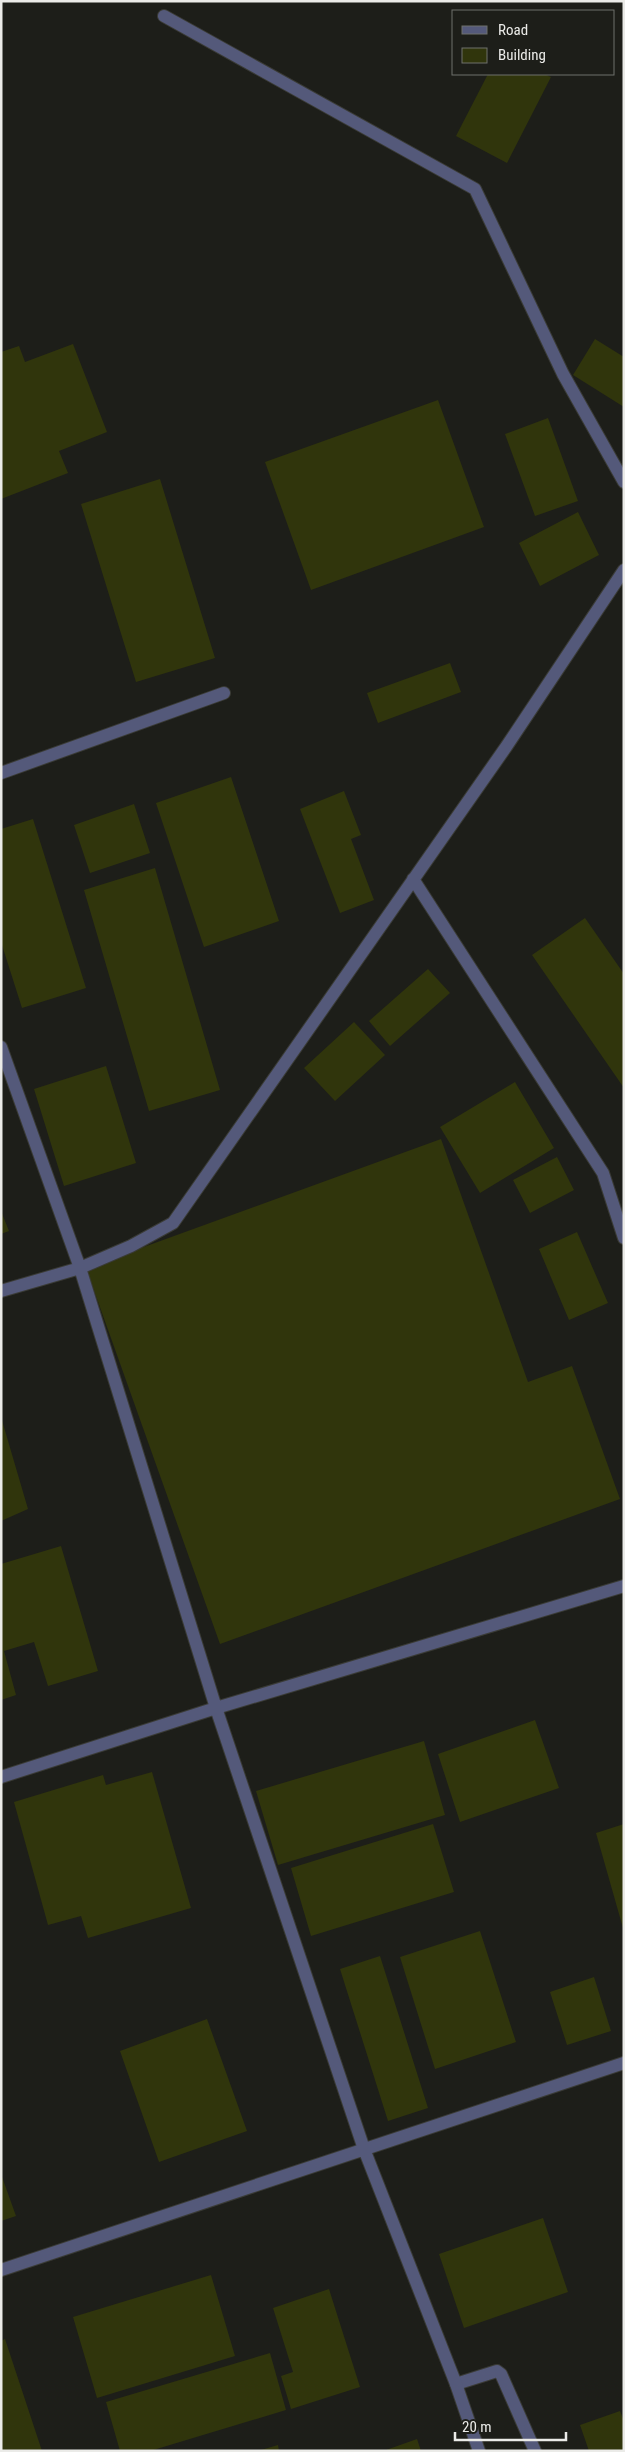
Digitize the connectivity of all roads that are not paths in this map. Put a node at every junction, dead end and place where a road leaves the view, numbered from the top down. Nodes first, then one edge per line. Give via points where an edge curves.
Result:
1 (164, 16) dead end
2 (624, 482) edge
3 (624, 570) edge
4 (224, 693) dead end
5 (1, 773) edge
6 (413, 880) junction
7 (1, 1047) edge
8 (624, 1238) edge
9 (80, 1268) junction
10 (1, 1291) edge
11 (624, 1586) edge
12 (216, 1708) junction
13 (1, 1777) edge
14 (624, 2063) edge
15 (364, 2150) junction
16 (1, 2270) edge
17 (456, 2384) junction
18 (479, 2451) edge
19 (535, 2451) edge

1 - 2 street via 475,189 564,374
3 - 6 street
4 - 5 street
6 - 8 street via 603,1173
6 - 9 street via 173,1223
7 - 9 street
9 - 10 street
9 - 12 street
11 - 12 street
12 - 13 street
12 - 15 street
14 - 15 street
15 - 16 street
15 - 17 street
17 - 18 street
17 - 19 street via 497,2370

